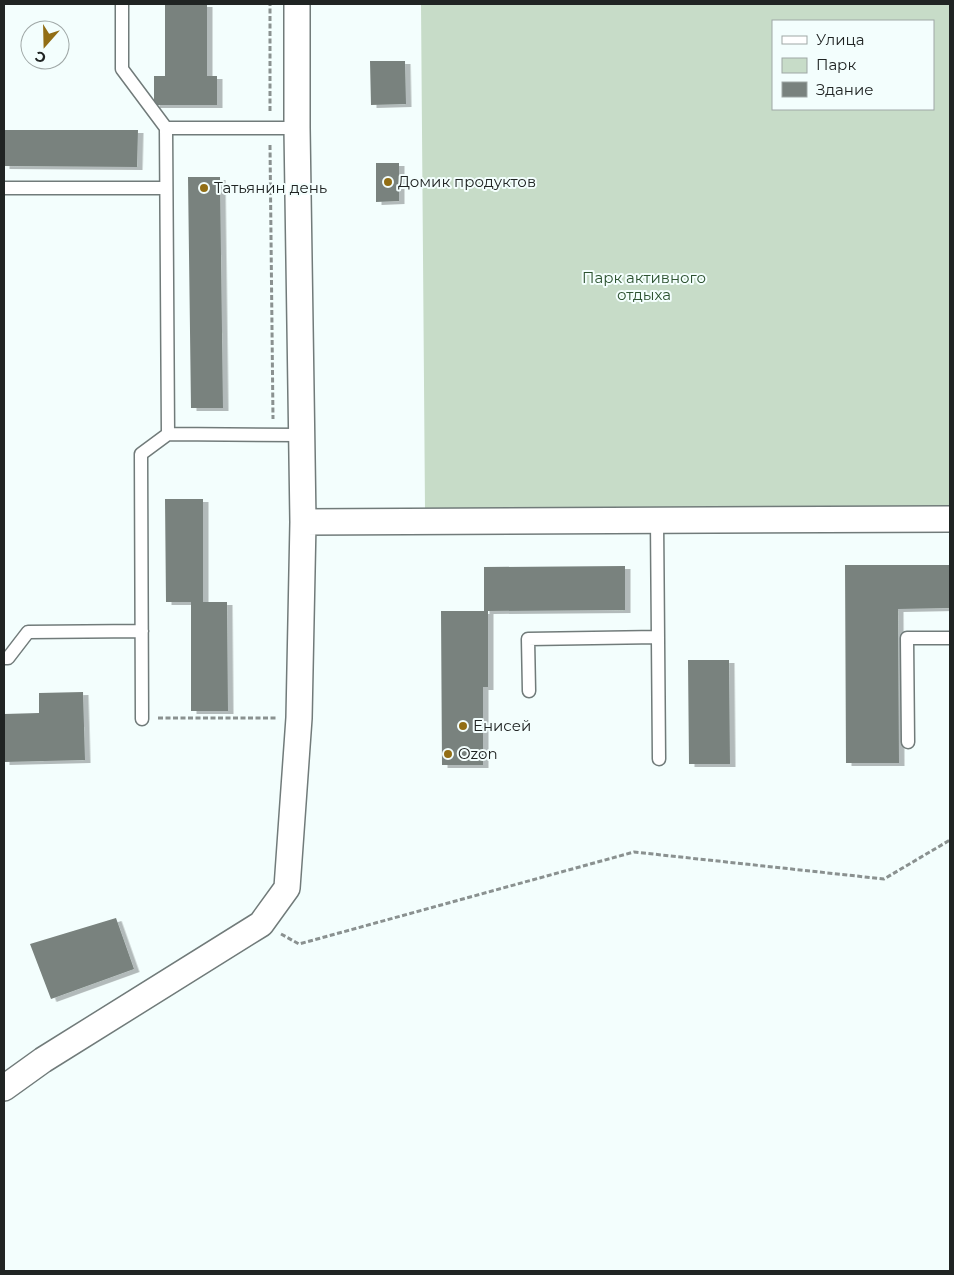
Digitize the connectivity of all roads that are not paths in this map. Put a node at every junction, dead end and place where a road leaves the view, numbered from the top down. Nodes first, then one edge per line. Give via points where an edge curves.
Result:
1 (122, 4) edge
2 (297, 4) edge
3 (166, 128) junction
4 (297, 128) junction
5 (4, 188) edge
6 (166, 188) junction
7 (168, 434) junction
8 (301, 435) junction
9 (950, 519) edge
10 (657, 520) junction
11 (303, 522) junction
12 (142, 630) junction
13 (658, 637) junction
14 (950, 638) edge
15 (4, 658) edge
16 (529, 691) dead end
17 (142, 718) road end
18 (908, 742) dead end
19 (659, 759) dead end
20 (4, 1088) edge

1 - 3 lane via 122,69
2 - 4 street
3 - 4 lane
3 - 6 lane
4 - 8 street
5 - 6 lane
6 - 7 lane
7 - 8 lane
7 - 12 lane via 141,454
8 - 11 street
9 - 10 street
10 - 11 street
10 - 13 lane
11 - 20 street via 298,718 287,888 261,924 43,1060
12 - 15 lane via 28,632 8,658
12 - 17 lane
13 - 16 lane via 528,638
13 - 19 lane
14 - 18 lane via 907,638

